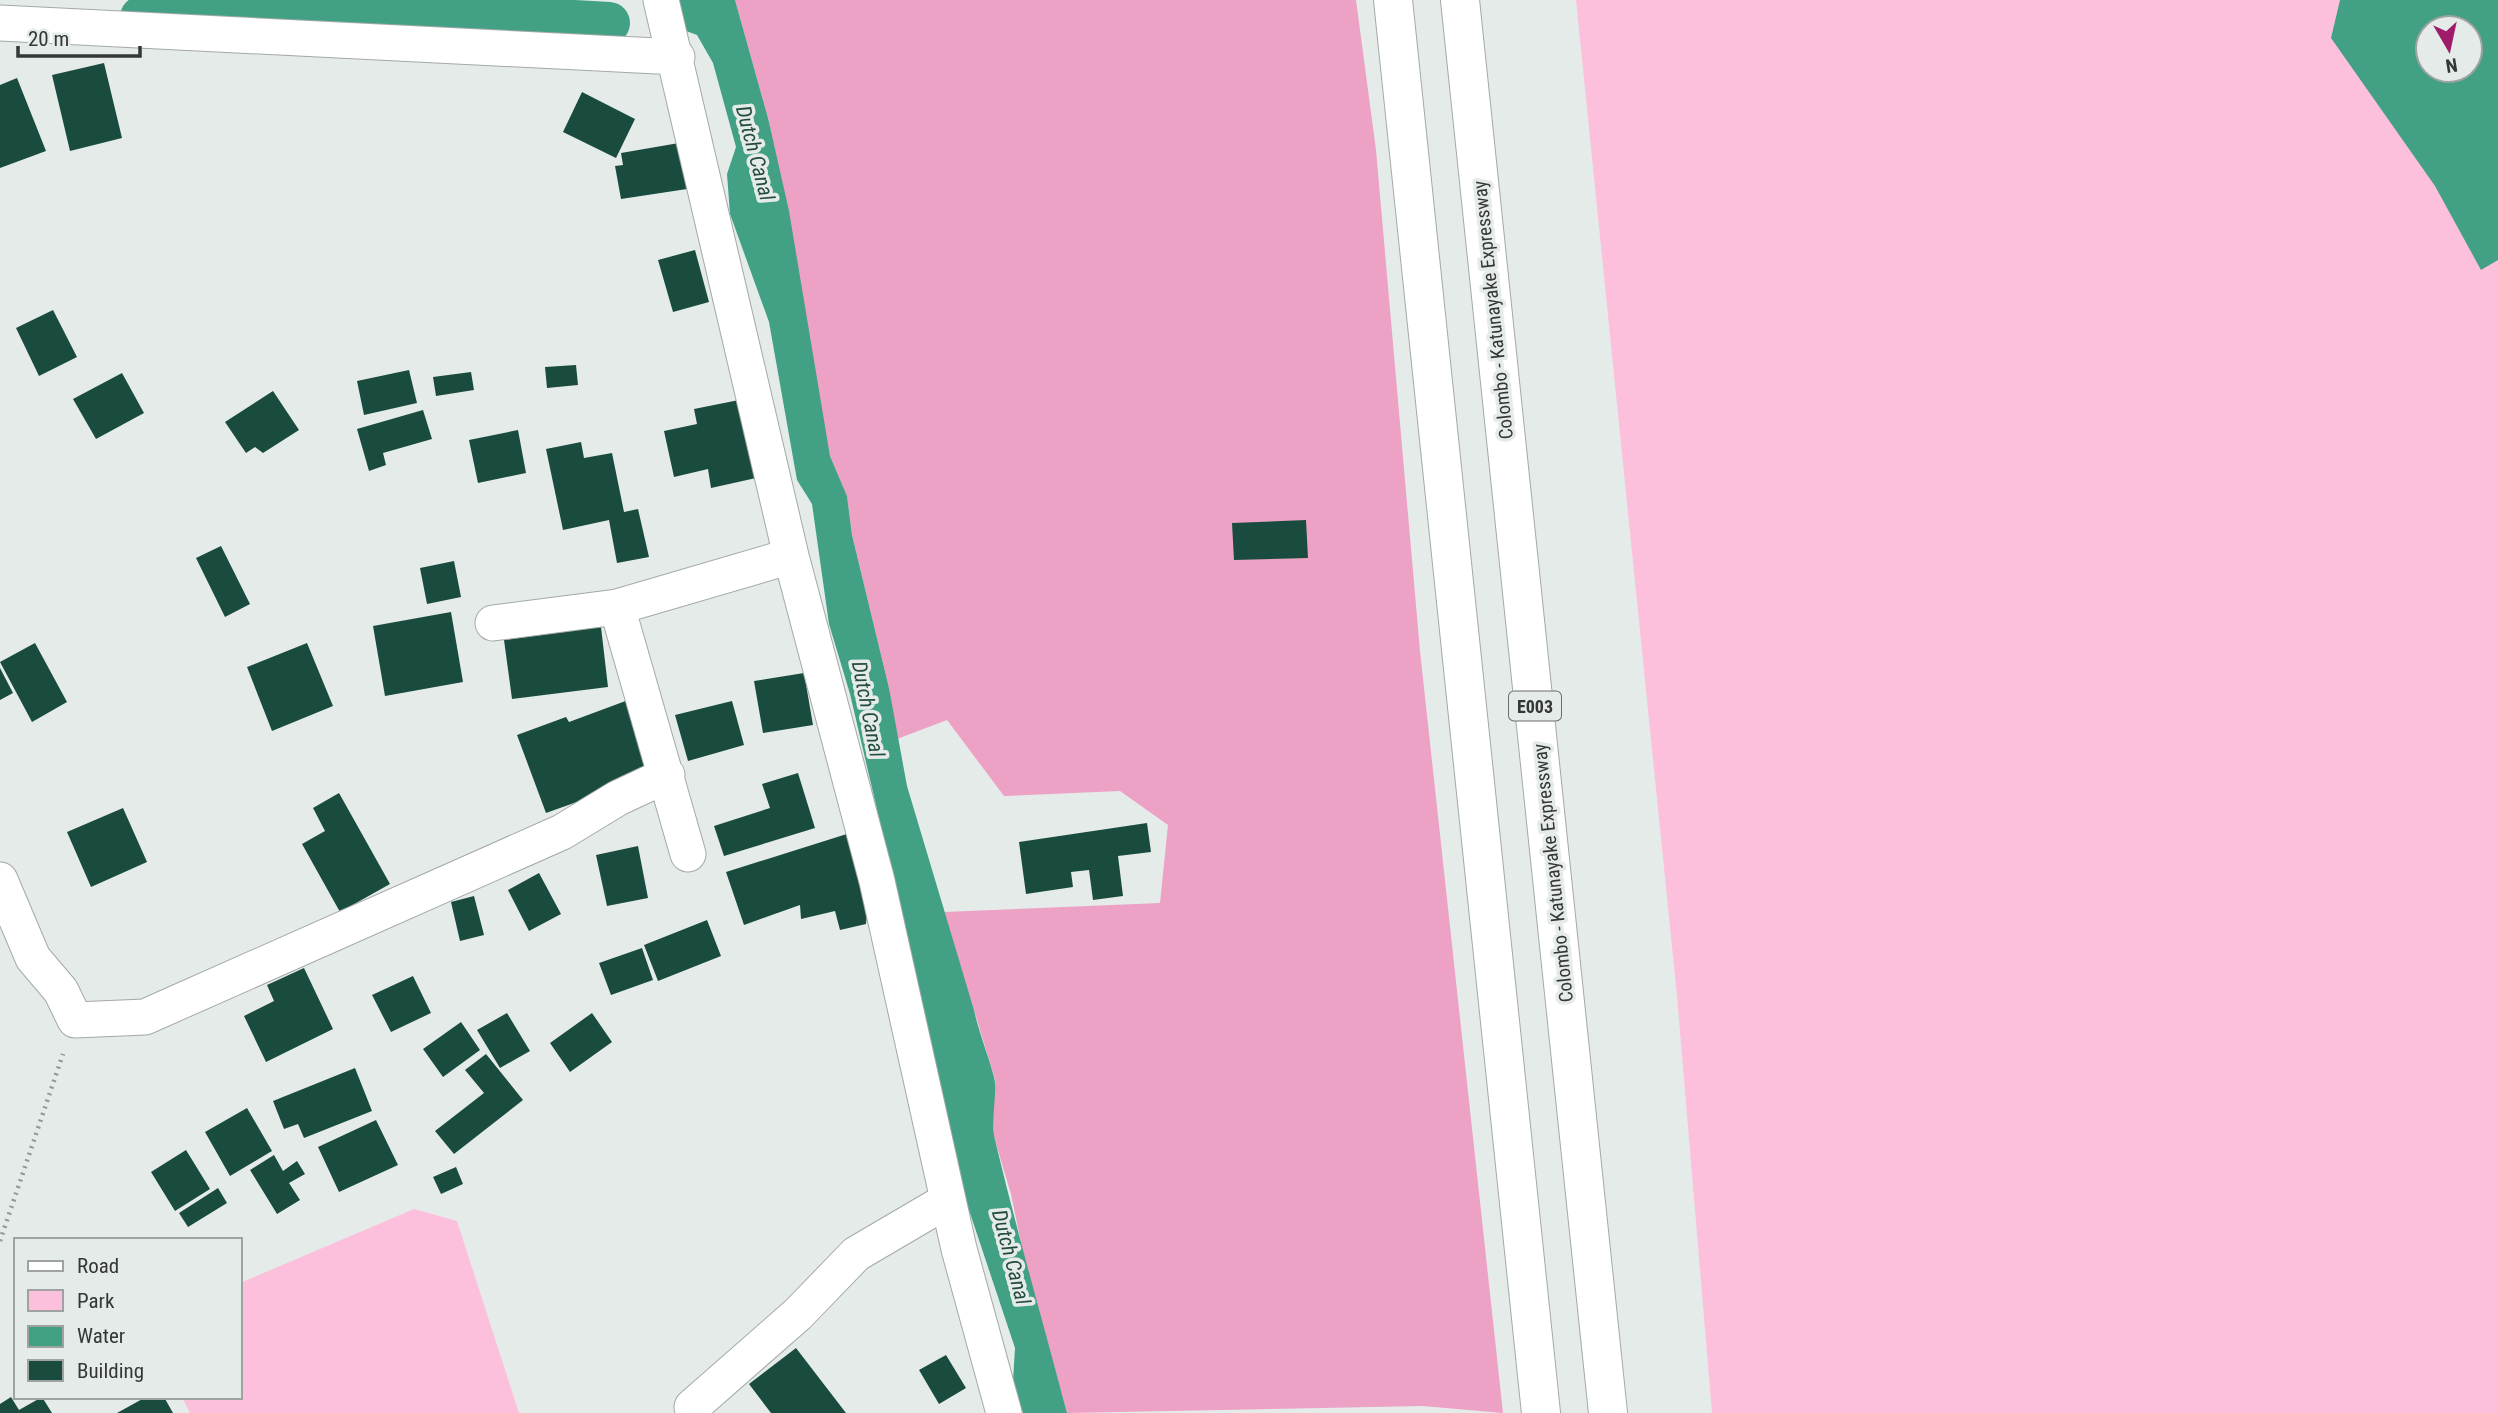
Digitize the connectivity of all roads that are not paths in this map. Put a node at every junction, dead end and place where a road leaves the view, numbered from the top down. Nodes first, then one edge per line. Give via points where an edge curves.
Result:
1 (661, 0) edge
2 (1393, 0) edge
3 (1460, 0) edge
4 (0, 23) edge
5 (677, 57) junction
6 (792, 556) junction
7 (617, 607) junction
8 (493, 623) dead end
9 (667, 775) junction
10 (688, 854) dead end
11 (0, 880) edge
12 (948, 1200) junction
13 (692, 1407) dead end
14 (1003, 1413) edge
15 (1541, 1413) edge
16 (1608, 1413) edge

1 - 5 street
2 - 15 highway
3 - 16 highway, Colombo - Katunayake Expressway / E003
4 - 5 street
5 - 6 street
6 - 7 street
6 - 12 street via 877,881
7 - 8 street
7 - 9 street
9 - 10 street
9 - 11 street via 562,832 145,1017 75,1020 61,991 33,958
12 - 13 street via 856,1254 798,1314
12 - 14 street

